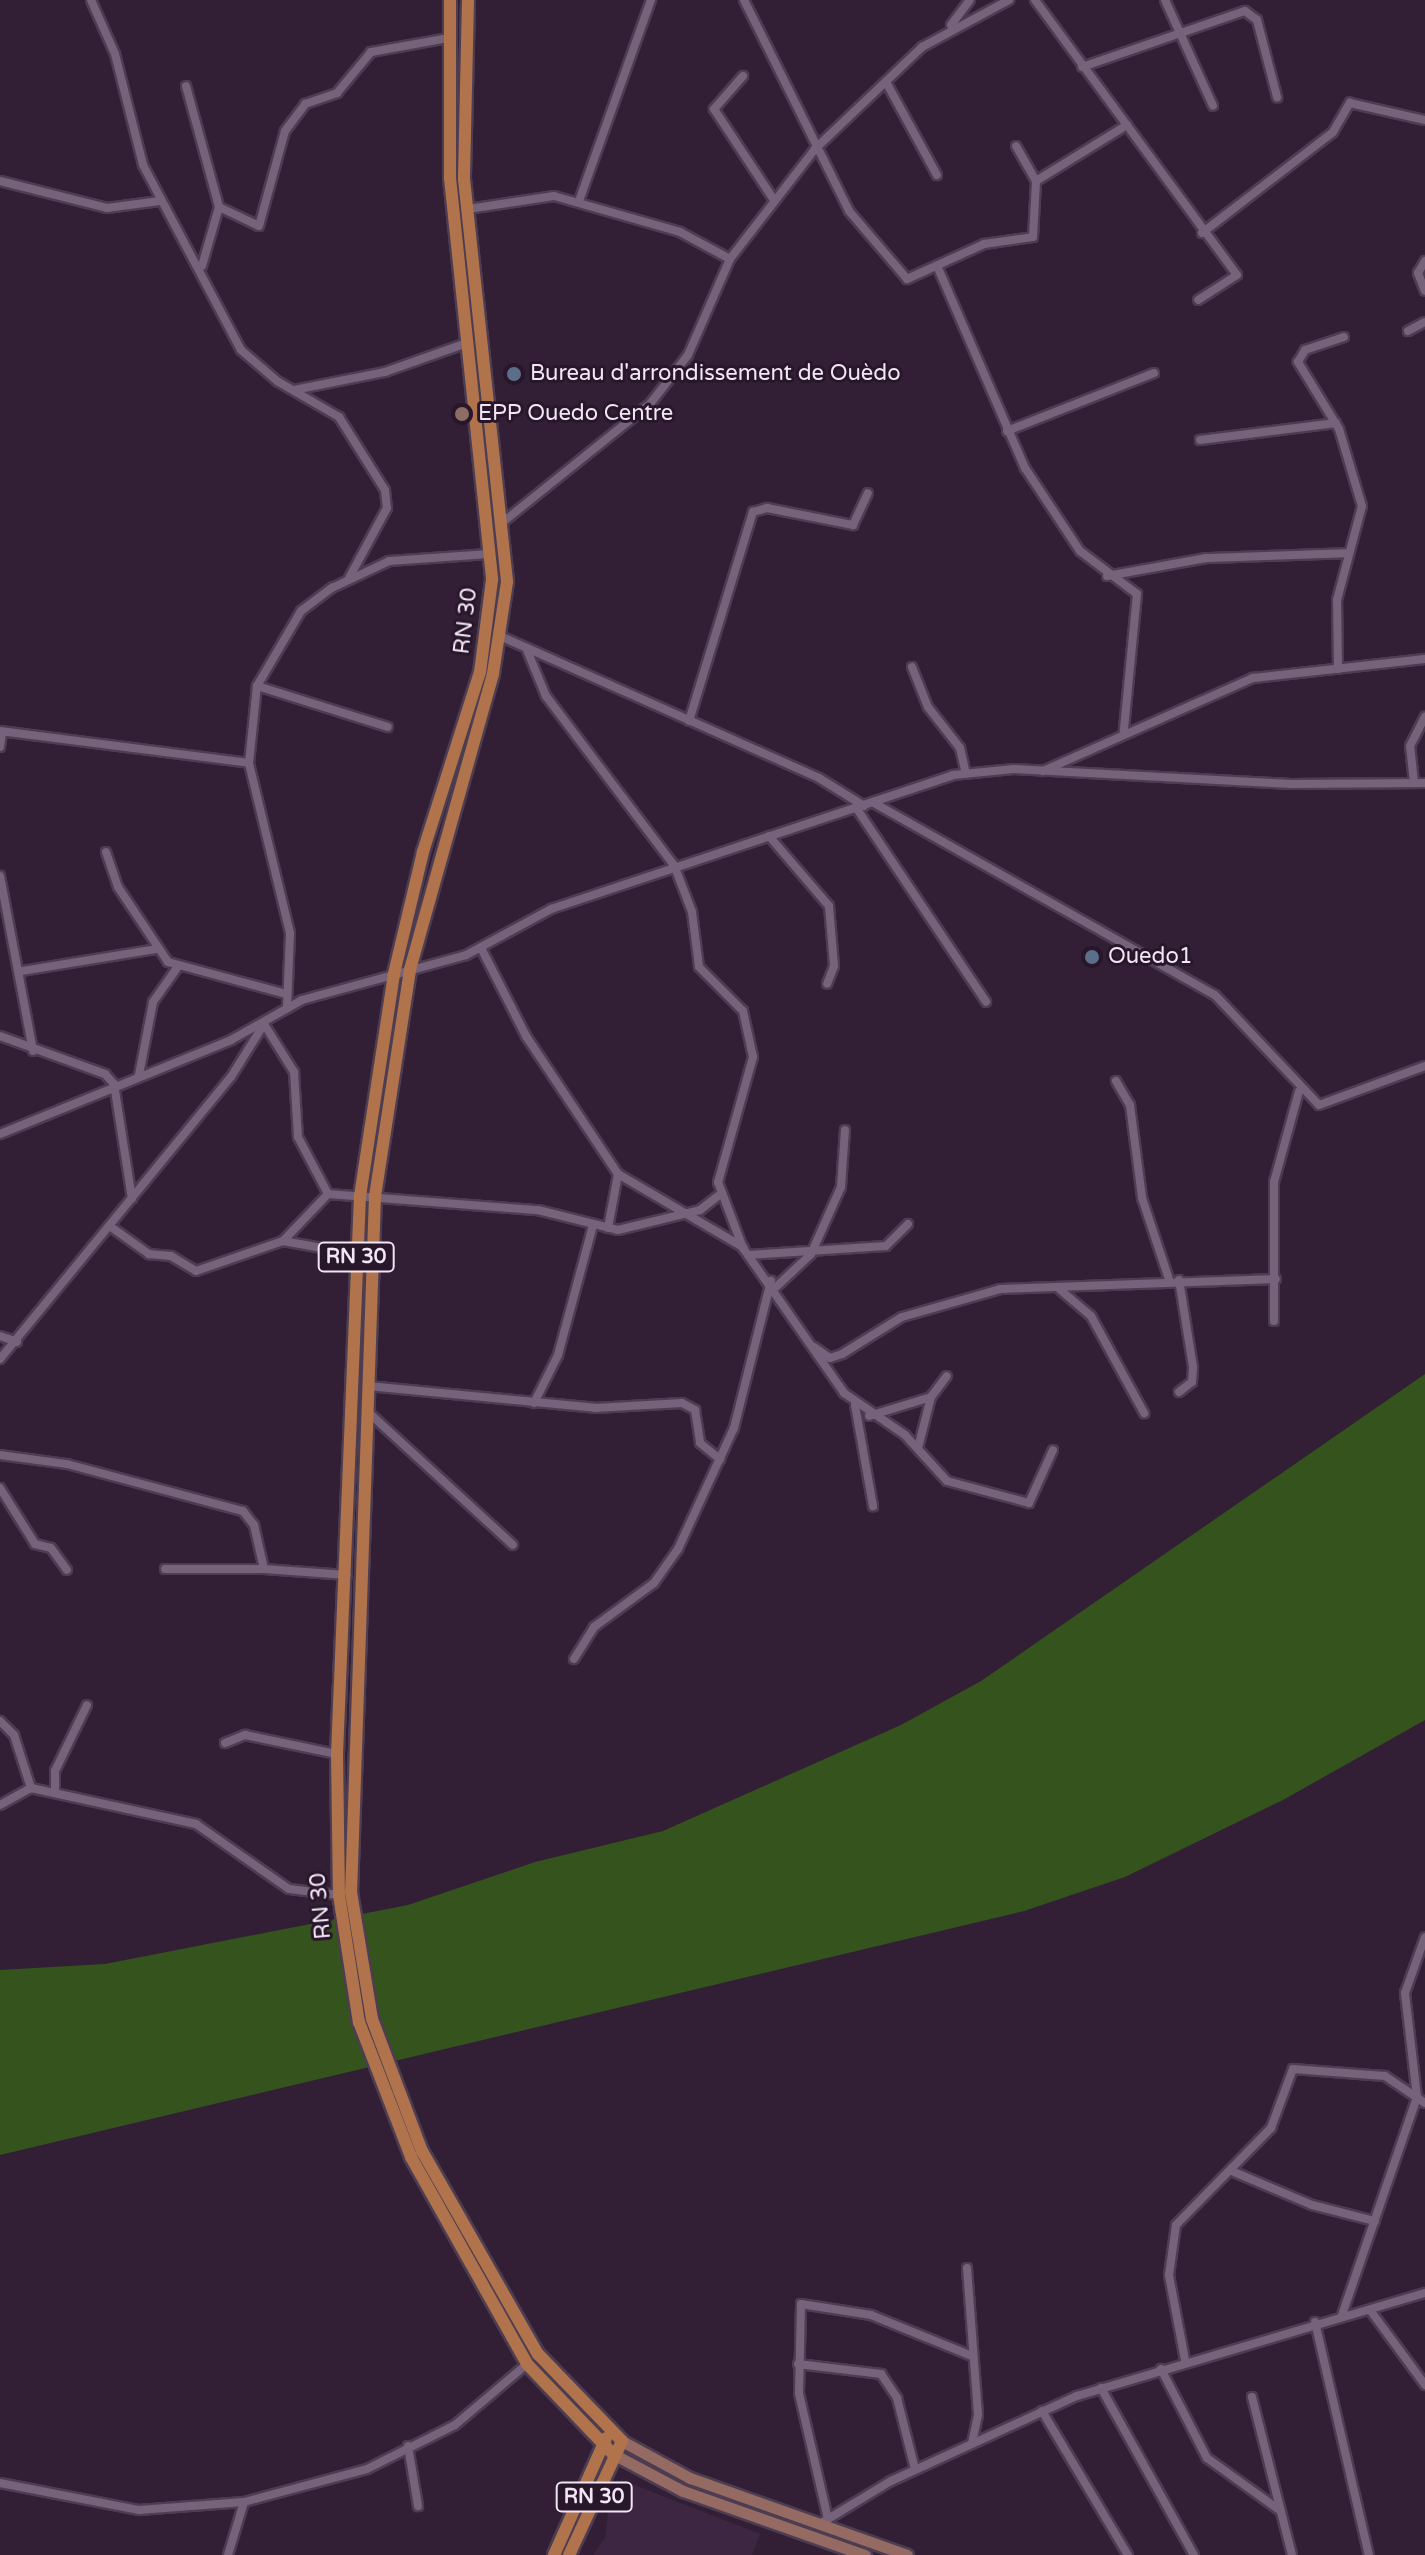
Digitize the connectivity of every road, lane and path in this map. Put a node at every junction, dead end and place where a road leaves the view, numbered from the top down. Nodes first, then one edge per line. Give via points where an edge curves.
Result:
1 (91, 0) edge
2 (450, 0) edge
3 (468, 0) edge
4 (651, 0) edge
5 (744, 0) edge
6 (970, 0) edge
7 (1009, 0) edge
8 (1035, 0) edge
9 (1165, 0) edge
10 (950, 27) junction
11 (1178, 29) junction
12 (448, 38) junction
13 (1082, 67) junction
14 (743, 76) dead end
15 (886, 82) junction
16 (186, 86) dead end
17 (1277, 97) dead end
18 (1213, 106) dead end
19 (1425, 120) edge
20 (1127, 125) junction
21 (1016, 146) dead end
22 (815, 149) junction
23 (937, 175) dead end
24 (0, 181) edge
25 (1036, 181) junction
26 (774, 200) junction
27 (160, 201) junction
28 (579, 201) junction
29 (219, 207) junction
30 (468, 209) junction
31 (1202, 233) junction
32 (730, 259) junction
33 (1425, 261) edge
34 (202, 266) junction
35 (938, 268) junction
36 (1425, 291) edge
37 (1198, 300) dead end
38 (1425, 322) edge
39 (1408, 331) dead end
40 (1344, 337) dead end
41 (464, 344) junction
42 (1154, 373) dead end
43 (294, 390) junction
44 (1336, 423) junction
45 (1007, 431) junction
46 (1200, 440) dead end
47 (868, 493) dead end
48 (503, 522) junction
49 (1348, 553) junction
50 (489, 554) junction
51 (1107, 576) junction
52 (349, 578) junction
53 (500, 636) junction
54 (527, 650) junction
55 (1425, 659) edge
56 (912, 667) dead end
57 (1425, 667) edge
58 (1338, 669) junction
59 (257, 686) junction
60 (1425, 717) edge
61 (689, 721) junction
62 (388, 727) dead end
63 (1124, 730) junction
64 (1, 732) edge
65 (0, 747) edge
66 (249, 763) junction
67 (1042, 771) junction
68 (966, 773) junction
69 (1414, 783) junction
70 (1425, 783) edge
71 (865, 806) junction
72 (769, 836) junction
73 (106, 852) dead end
74 (674, 865) junction
75 (0, 876) edge
76 (481, 948) junction
77 (156, 949) junction
78 (177, 968) junction
79 (410, 970) junction
80 (22, 971) junction
81 (394, 974) junction
82 (827, 984) dead end
83 (287, 994) junction
84 (986, 1002) dead end
85 (287, 1008) junction
86 (264, 1024) junction
87 (0, 1036) edge
88 (33, 1051) junction
89 (1425, 1066) edge
90 (139, 1075) junction
91 (1116, 1081) dead end
92 (114, 1084) junction
93 (1299, 1091) junction
94 (845, 1130) dead end
95 (0, 1134) edge
96 (618, 1174) junction
97 (328, 1194) junction
98 (360, 1196) junction
99 (375, 1196) junction
100 (718, 1196) junction
101 (132, 1199) junction
102 (681, 1214) junction
103 (908, 1224) dead end
104 (593, 1225) junction
105 (111, 1227) junction
106 (608, 1228) junction
107 (283, 1241) junction
108 (746, 1251) junction
109 (356, 1254) junction
110 (811, 1254) junction
111 (1169, 1279) junction
112 (1276, 1279) junction
113 (1179, 1280) junction
114 (774, 1284) junction
115 (1055, 1286) junction
116 (1274, 1321) dead end
117 (0, 1336) edge
118 (17, 1342) junction
119 (810, 1345) junction
120 (830, 1358) junction
121 (0, 1359) edge
122 (827, 1371) junction
123 (947, 1376) dead end
124 (368, 1386) junction
125 (1179, 1392) dead end
126 (931, 1397) junction
127 (534, 1403) junction
128 (855, 1404) junction
129 (369, 1413) junction
130 (1144, 1413) dead end
131 (868, 1416) junction
132 (918, 1448) junction
133 (1053, 1450) dead end
134 (0, 1455) edge
135 (720, 1459) junction
136 (0, 1488) edge
137 (873, 1506) dead end
138 (513, 1545) dead end
139 (165, 1569) dead end
140 (264, 1569) junction
141 (67, 1570) dead end
142 (348, 1575) junction
143 (574, 1659) dead end
144 (87, 1705) dead end
145 (0, 1721) edge
146 (225, 1743) dead end
147 (337, 1754) junction
148 (31, 1788) junction
149 (55, 1793) junction
150 (0, 1805) edge
151 (339, 1895) junction
152 (1425, 1937) edge
153 (1421, 2100) edge
154 (1234, 2172) junction
155 (1375, 2221) junction
156 (967, 2268) dead end
157 (1425, 2293) edge
158 (1370, 2310) junction
159 (1342, 2315) junction
160 (1315, 2322) junction
161 (972, 2356) junction
162 (1185, 2360) junction
163 (527, 2364) junction
164 (798, 2364) junction
165 (1161, 2369) junction
166 (1425, 2385) edge
167 (1101, 2388) junction
168 (1252, 2397) dead end
169 (1042, 2411) junction
170 (609, 2432) junction
171 (622, 2441) junction
172 (972, 2443) junction
173 (601, 2445) junction
174 (408, 2446) junction
175 (613, 2454) junction
176 (915, 2469) junction
177 (0, 2483) edge
178 (244, 2502) junction
179 (418, 2506) dead end
180 (1278, 2509) junction
181 (825, 2520) junction
182 (228, 2555) edge
183 (554, 2555) edge
184 (569, 2555) edge
185 (865, 2555) edge
186 (907, 2555) edge
187 (1128, 2555) edge
188 (1194, 2555) edge
189 (1292, 2555) edge
190 (1369, 2555) edge

1 - 27 street
2 - 12 main road, RN 30 / RN 30
3 - 30 main road, RN 30 via 462,108
4 - 28 street
5 - 22 street
6 - 10 street
7 - 10 street
8 - 13 street
9 - 11 street
10 - 15 street
11 - 13 street
11 - 17 street via 1252,13
11 - 18 street
12 - 29 street via 371,52 337,93 305,104 285,131 259,226
12 - 41 main road, RN 30 / RN 30
13 - 20 street
14 - 26 street via 714,109
15 - 22 street
15 - 23 street
16 - 29 street
19 - 31 street via 1350,103 1333,132
20 - 25 street
20 - 31 street
21 - 25 street
22 - 26 street
22 - 35 street via 860,227 892,266 912,280
24 - 27 street via 107,208
25 - 35 street via 1033,237 991,242
26 - 32 street
27 - 34 street
28 - 30 street via 554,196
28 - 32 street via 680,232
29 - 34 street
30 - 48 main road, RN 30
31 - 37 street via 1237,279
32 - 48 street via 688,355 650,404
33 - 36 street via 1418,273
34 - 43 street via 241,350
35 - 45 street
38 - 39 street
40 - 44 street via 1299,355 1304,377
41 - 43 street via 385,372
41 - 50 main road, RN 30 / RN 30
42 - 45 street
43 - 52 street via 339,417 387,498
44 - 46 street
44 - 49 street via 1362,506
45 - 51 street via 1073,542
47 - 61 street via 853,525 767,508 753,512
48 - 53 main road, RN 30
49 - 51 street via 1206,558
49 - 58 street via 1335,616
50 - 52 street via 399,560
50 - 81 main road, RN 30 / RN 30 via 480,672 423,852
51 - 63 street via 1137,594
52 - 59 street via 301,611
53 - 54 street
53 - 79 main road, RN 30
54 - 61 street
54 - 74 street via 546,696
55 - 57 street
55 - 58 street
56 - 68 street via 928,707 960,748
58 - 63 street via 1253,678
59 - 62 street
59 - 66 street
60 - 69 street via 1410,746
61 - 71 street via 819,778
63 - 67 street
64 - 65 street
64 - 66 street
66 - 83 street via 290,933
67 - 68 street
67 - 69 street
68 - 71 street
69 - 70 street
71 - 72 street
71 - 84 street
71 - 93 street via 1215,995
72 - 74 street
72 - 82 street via 829,906 834,966
73 - 77 street via 118,887 143,917
74 - 76 street via 551,909
74 - 100 street via 692,912 699,967 735,998 751,1034 753,1057 719,1163
75 - 80 street
76 - 79 street
76 - 96 street via 526,1036
77 - 78 street
77 - 80 street
78 - 83 street
78 - 90 street via 153,1002
79 - 81 street
79 - 99 main road, RN 30
80 - 88 street
81 - 85 street
81 - 98 main road, RN 30 / RN 30
83 - 85 street
85 - 86 street
86 - 90 street
86 - 97 street via 294,1072 298,1137
86 - 101 street via 231,1077
87 - 88 street
88 - 92 street via 105,1074
89 - 93 street via 1327,1106
90 - 92 street
91 - 111 street via 1130,1105 1142,1198
92 - 95 street
92 - 101 street
93 - 112 street via 1274,1182
94 - 110 street via 841,1187
96 - 102 street
96 - 106 street
97 - 98 street
97 - 107 street
98 - 99 street
98 - 109 main road, RN 30 / RN 30
99 - 104 street via 538,1210
99 - 124 main road, RN 30
100 - 102 street
100 - 108 street
101 - 105 street
102 - 106 street via 631,1229
102 - 108 street
103 - 110 street via 886,1246
104 - 106 street
104 - 127 street via 558,1355
105 - 107 street via 185,1270
105 - 118 street
107 - 109 street
108 - 110 street
108 - 114 street
109 - 142 main road, RN 30 / RN 30
110 - 114 street
111 - 113 street
111 - 115 street
112 - 113 street
112 - 116 street
113 - 125 street via 1193,1367 1192,1382
114 - 119 street
114 - 135 street
115 - 120 street via 1000,1289 935,1305
115 - 130 street via 1091,1316
117 - 118 street
118 - 121 street
119 - 120 street
119 - 122 street
120 - 122 street
122 - 128 street
123 - 126 street
124 - 127 street
124 - 129 main road, RN 30
126 - 131 street
126 - 132 street
127 - 135 street via 690,1405 700,1443
128 - 131 street
128 - 137 street
129 - 138 street
129 - 170 main road, RN 30 via 349,1829 372,2019 398,2099 462,2223 538,2354
131 - 132 street
132 - 133 street via 947,1481 1024,1504 1034,1497
134 - 140 street via 67,1464 243,1511 254,1525
135 - 143 street via 654,1583 594,1627
136 - 141 street via 35,1544 51,1548
139 - 140 street
140 - 142 street
142 - 147 main road, RN 30 / RN 30
144 - 149 street via 55,1771
145 - 148 street via 14,1735
146 - 147 street via 245,1735
147 - 151 main road, RN 30 / RN 30
148 - 149 street
148 - 150 street
149 - 151 street via 196,1824 289,1889
151 - 163 main road, RN 30 / RN 30 via 359,2022 385,2103
152 - 153 street via 1405,1993
153 - 154 street via 1385,2076 1293,2069 1271,2128
153 - 155 street
154 - 155 street
154 - 162 street via 1176,2225 1168,2248
155 - 159 street
156 - 161 street
157 - 158 street
158 - 159 street
158 - 166 street
159 - 160 street
160 - 162 street
160 - 190 street
161 - 164 street via 871,2315 801,2304
161 - 172 street
162 - 165 street
163 - 173 main road, RN 30 / RN 30
163 - 174 street via 455,2425
164 - 176 street via 881,2374 897,2398
164 - 181 street
165 - 167 street
165 - 180 street via 1207,2458
167 - 169 street
167 - 188 street
168 - 180 street
169 - 172 street
169 - 187 street
170 - 171 main road, RN 30
170 - 173 main road, RN 30
171 - 175 main road, RN 30
171 - 181 street via 690,2478
172 - 176 street
173 - 175 main road, RN 30 / RN 30
173 - 183 main road, RN 30
174 - 178 street via 367,2469
174 - 179 street
175 - 184 main road, RN 30
175 - 185 street via 683,2491
176 - 181 street
177 - 178 street via 139,2510
178 - 182 street
180 - 189 street
181 - 186 street

